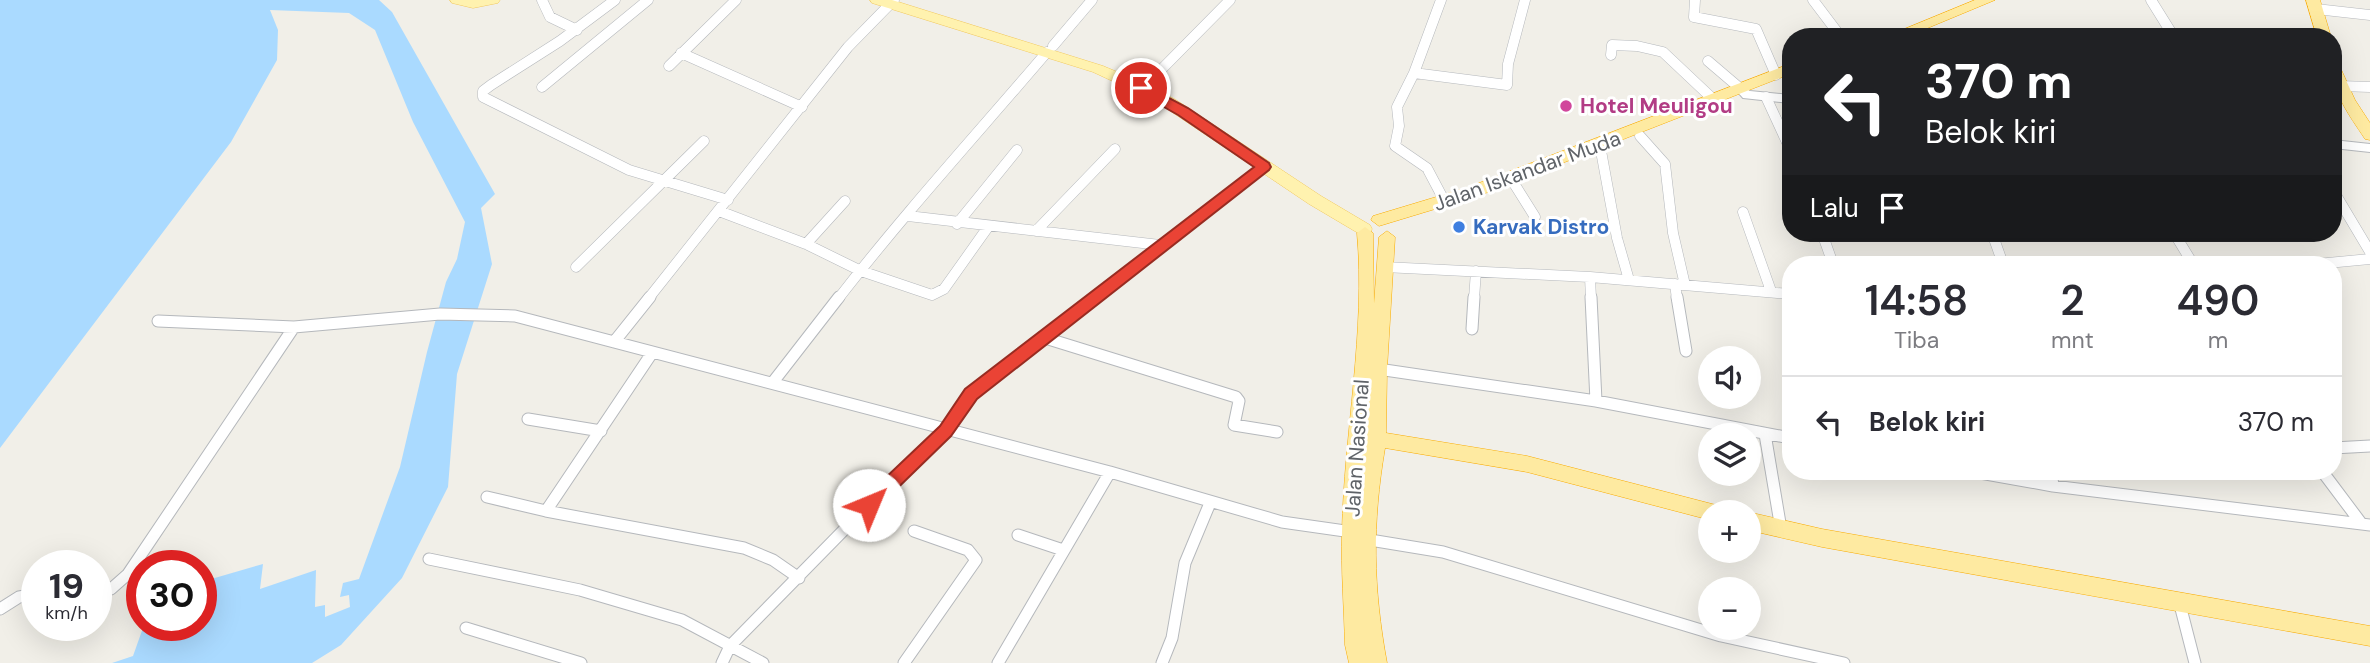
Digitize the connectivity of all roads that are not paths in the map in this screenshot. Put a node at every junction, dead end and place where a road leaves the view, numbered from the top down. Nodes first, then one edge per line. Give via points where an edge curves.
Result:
1 (457, 0) edge
2 (493, 0) edge
3 (542, 0) edge
4 (615, 0) edge
5 (648, 0) edge
6 (736, 0) edge
7 (1092, 0) edge
8 (1230, 0) edge
9 (1441, 0) edge
10 (1525, 0) edge
11 (1695, 0) edge
12 (1813, 0) edge
13 (1969, 0) edge
14 (1988, 0) edge
15 (2151, 0) edge
16 (890, 1) edge
17 (2315, 5) edge
18 (2370, 15) edge
19 (1834, 28) edge
20 (1897, 28) edge
21 (1915, 28) edge
22 (2168, 28) edge
23 (2321, 28) edge
24 (577, 30) junction
25 (1050, 49) junction
26 (681, 53) junction
27 (1611, 55) dead end
28 (1707, 61) dead end
29 (669, 66) dead end
30 (1782, 69) edge
31 (1414, 73) junction
32 (1782, 75) edge
33 (2342, 78) edge
34 (1144, 86) junction
35 (2370, 86) edge
36 (542, 87) dead end
37 (2342, 88) edge
38 (1745, 92) junction
39 (1766, 97) junction
40 (1782, 98) edge
41 (1715, 100) junction
42 (802, 107) junction
43 (1782, 132) edge
44 (2370, 135) edge
45 (1640, 136) junction
46 (704, 141) dead end
47 (2342, 145) edge
48 (2370, 148) edge
49 (1115, 149) dead end
50 (1017, 150) dead end
51 (1601, 151) junction
52 (1264, 167) junction
53 (665, 181) junction
54 (1515, 185) junction
55 (728, 200) junction
56 (845, 201) dead end
57 (1445, 202) junction
58 (2342, 205) edge
59 (719, 211) junction
60 (1743, 212) dead end
61 (908, 216) junction
62 (1535, 217) dead end
63 (957, 223) junction
64 (988, 227) junction
65 (1376, 228) junction
66 (1036, 231) junction
67 (806, 244) junction
68 (1160, 245) junction
69 (2370, 252) edge
70 (2370, 259) edge
71 (2342, 262) edge
72 (576, 267) dead end
73 (1384, 267) junction
74 (861, 271) junction
75 (1476, 271) junction
76 (1590, 278) junction
77 (1629, 280) junction
78 (1680, 284) junction
79 (1771, 291) junction
80 (1782, 293) edge
81 (158, 321) dead end
82 (294, 327) junction
83 (1472, 330) dead end
84 (1042, 337) junction
85 (614, 342) junction
86 (1686, 351) dead end
87 (652, 353) junction
88 (1378, 369) junction
89 (772, 383) junction
90 (1595, 401) junction
91 (528, 419) dead end
92 (601, 431) junction
93 (946, 431) junction
94 (1277, 432) dead end
95 (1765, 434) junction
96 (1782, 437) edge
97 (1377, 439) junction
98 (2370, 446) edge
99 (2342, 447) edge
100 (1110, 472) junction
101 (2019, 480) edge
102 (2052, 480) edge
103 (2329, 480) edge
104 (2053, 486) junction
105 (487, 497) dead end
106 (1210, 503) junction
107 (1698, 508) edge
108 (546, 511) junction
109 (1359, 519) junction
110 (1761, 524) edge
111 (2366, 524) edge
112 (1781, 529) junction
113 (914, 531) dead end
114 (1018, 535) dead end
115 (1063, 550) junction
116 (429, 559) dead end
117 (799, 578) junction
118 (112, 588) edge
119 (21, 597) edge
120 (2179, 601) junction
121 (0, 609) edge
122 (466, 628) dead end
123 (2370, 636) edge
124 (730, 646) junction
125 (1355, 657) edge
126 (581, 663) edge
127 (722, 663) edge
128 (763, 663) edge
129 (904, 663) edge
130 (998, 663) edge
131 (1162, 663) edge
132 (1376, 663) edge
133 (1844, 663) edge
134 (2195, 663) edge

1 - 2 main road via 473,4
3 - 24 street via 552,20
4 - 24 street
5 - 36 street
6 - 26 street
7 - 25 street
8 - 34 street
9 - 31 street
10 - 31 street via 1507,85
11 - 30 street via 1694,17 1756,29
12 - 19 street
13 - 20 highway
14 - 21 highway
15 - 22 street
16 - 25 main road
16 - 42 street
17 - 18 street
17 - 23 highway
24 - 53 street via 526,60 486,89 482,97 589,152
25 - 34 main road via 1110,65
25 - 52 main road via 1154,94
25 - 61 street
26 - 29 street
26 - 42 street
27 - 41 street via 1612,45 1661,50
28 - 38 street
31 - 57 street via 1397,107 1395,146 1427,169
32 - 38 highway, Jalan Iskandar Muda
33 - 35 street
34 - 65 main road via 1157,87
37 - 44 highway
38 - 39 street
38 - 41 highway, Jalan Iskandar Muda
38 - 45 highway, Jalan Iskandar Muda
39 - 40 street
39 - 43 street
41 - 57 highway, Jalan Iskandar Muda
42 - 55 street
45 - 51 highway, Jalan Iskandar Muda
45 - 78 street via 1665,164
46 - 53 street
47 - 48 street
49 - 66 street
50 - 63 street
51 - 54 highway, Jalan Iskandar Muda
51 - 77 street via 1616,238
52 - 65 main road
52 - 68 street
53 - 55 street
53 - 72 street
54 - 62 street
54 - 65 highway, Jalan Iskandar Muda
55 - 59 street
56 - 67 street
57 - 65 highway, Jalan Iskandar Muda
58 - 69 street
59 - 67 street
59 - 85 street
60 - 79 street
61 - 63 street
61 - 74 street
63 - 64 street
64 - 66 street
64 - 74 street via 939,293 930,295
65 - 73 highway, Jalan Nasional
65 - 109 highway, Jalan Nasional via 1367,254
66 - 68 street
67 - 74 street
68 - 84 street
70 - 71 street
73 - 75 street
73 - 88 highway, Jalan Nasional
74 - 89 street
75 - 76 street
75 - 83 street
76 - 77 street
76 - 90 street
77 - 78 street
78 - 79 street
78 - 86 street
79 - 80 street
81 - 82 street
82 - 85 street via 440,314 499,314
82 - 118 street via 128,574
84 - 93 street via 971,394
84 - 94 street via 1237,397 1233,425
85 - 87 street
87 - 89 street
87 - 92 street
88 - 90 street
88 - 97 highway, Jalan Nasional
89 - 93 street
90 - 95 street
91 - 92 street
92 - 108 street
93 - 100 street
93 - 117 street
95 - 96 street
95 - 112 street
97 - 107 highway via 1527,464
97 - 109 highway, Jalan Nasional
98 - 99 street
100 - 106 street
100 - 115 street
101 - 104 street
102 - 104 street
103 - 111 street
104 - 111 street
105 - 108 street
106 - 109 street via 1282,522
106 - 131 street via 1185,563 1172,638
108 - 117 street via 731,545 773,560
109 - 125 highway, Jalan Nasional
109 - 132 highway, Jalan Nasional
109 - 133 street via 1397,541 1708,630
110 - 112 highway
112 - 120 highway
113 - 129 street via 968,550 976,560
114 - 115 street
115 - 130 street
116 - 124 street via 580,590 682,620
117 - 124 street
119 - 121 street
120 - 123 highway
120 - 134 street
122 - 126 street
124 - 127 street
124 - 128 street

